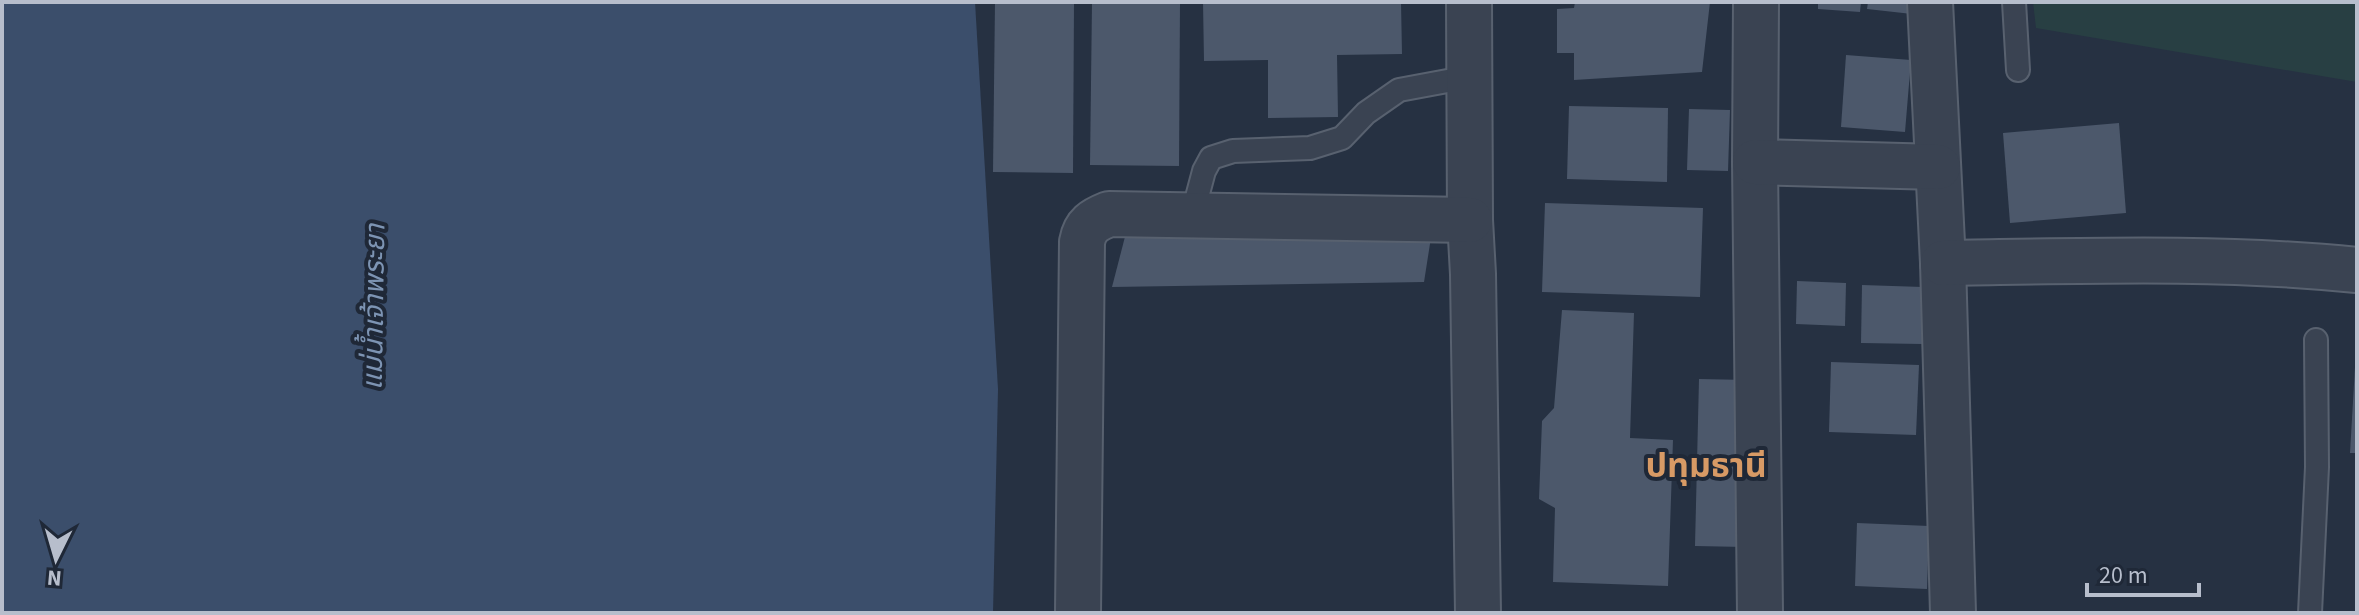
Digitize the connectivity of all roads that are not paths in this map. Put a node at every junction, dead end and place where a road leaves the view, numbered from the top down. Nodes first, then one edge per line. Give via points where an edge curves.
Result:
1 (1469, 2) edge
2 (1756, 2) edge
3 (1930, 2) edge
4 (2014, 2) edge
5 (2018, 70) dead end
6 (1469, 77) junction
7 (1755, 162) junction
8 (1938, 167) junction
9 (1192, 216) junction
10 (1470, 220) junction
11 (1943, 263) junction
12 (2357, 270) edge
13 (2316, 340) dead end
14 (1078, 613) edge
15 (1478, 613) edge
16 (1760, 613) edge
17 (1953, 613) edge
18 (2310, 613) edge

1 - 6 street
2 - 7 street
3 - 8 street
4 - 5 lane
6 - 9 lane via 1399,90 1342,138 1310,148 1233,151 1211,158
6 - 10 street
7 - 8 street
7 - 16 street
8 - 11 street
9 - 10 street
9 - 14 street via 1109,214 1084,231
10 - 15 street
11 - 12 street via 2136,260
11 - 17 street
13 - 18 lane

